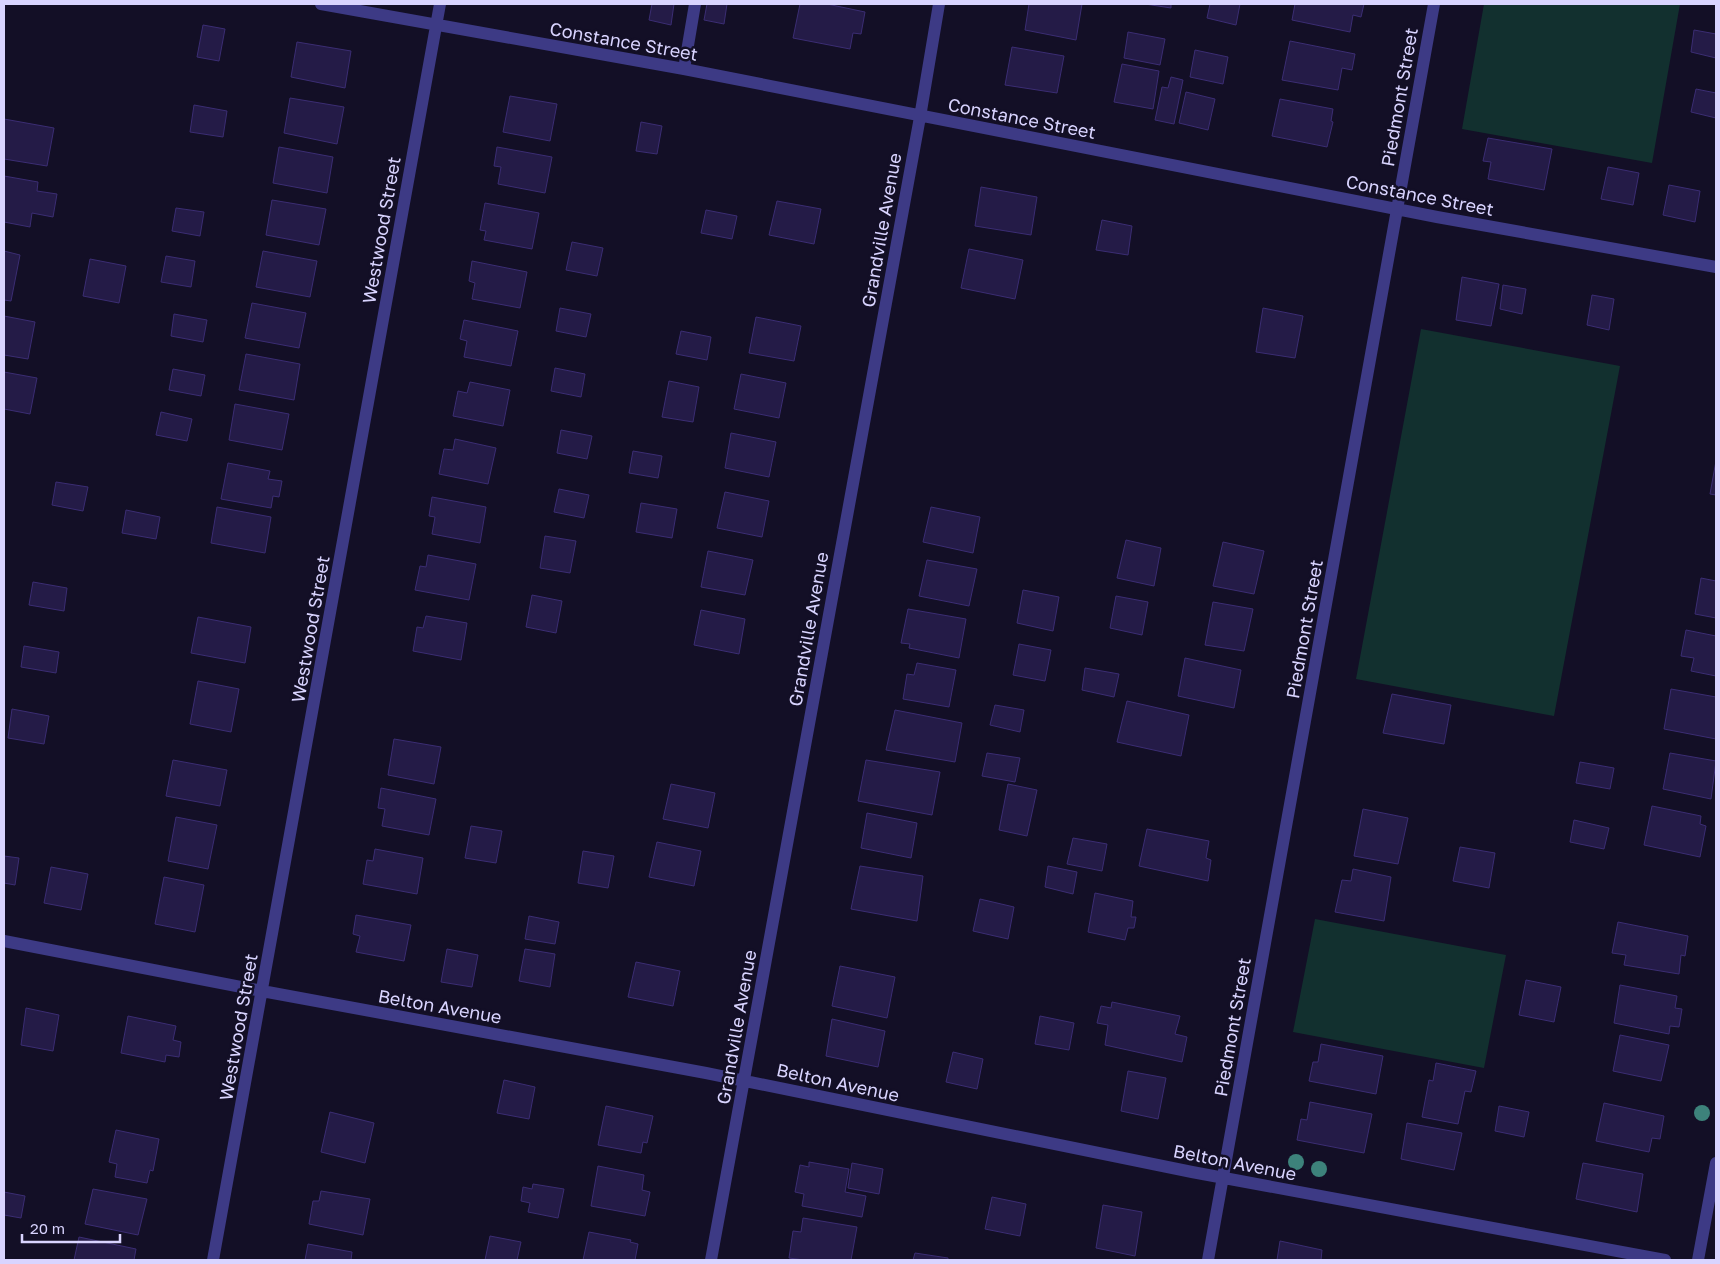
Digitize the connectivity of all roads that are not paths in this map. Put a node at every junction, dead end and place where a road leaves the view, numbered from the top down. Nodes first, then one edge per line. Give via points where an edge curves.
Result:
1 (321, 4) edge
2 (440, 4) edge
3 (695, 4) edge
4 (939, 4) edge
5 (1434, 4) edge
6 (436, 25) junction
7 (684, 69) junction
8 (920, 117) junction
9 (1396, 208) junction
10 (1716, 267) edge
11 (4, 941) edge
12 (262, 991) junction
13 (744, 1080) junction
14 (1716, 1163) edge
15 (1223, 1178) junction
16 (213, 1260) edge
17 (711, 1260) edge
18 (1208, 1260) edge
19 (1665, 1260) edge
20 (1698, 1260) edge

1 - 6 street, Constance Street
2 - 6 street, Westwood Street
3 - 7 street
4 - 8 street, Grandville Avenue
5 - 9 street, Piedmont Street
6 - 7 street, Constance Street
6 - 12 street, Westwood Street
7 - 8 street, Constance Street
8 - 9 street, Constance Street
8 - 13 street, Grandville Avenue
9 - 10 street, Constance Street
9 - 15 street, Piedmont Street
11 - 12 street, Belton Avenue
12 - 13 street, Belton Avenue
12 - 16 street, Westwood Street
13 - 15 street, Belton Avenue
13 - 17 street, Grandville Avenue
14 - 20 street
15 - 18 street, Piedmont Street
15 - 19 street, Belton Avenue

